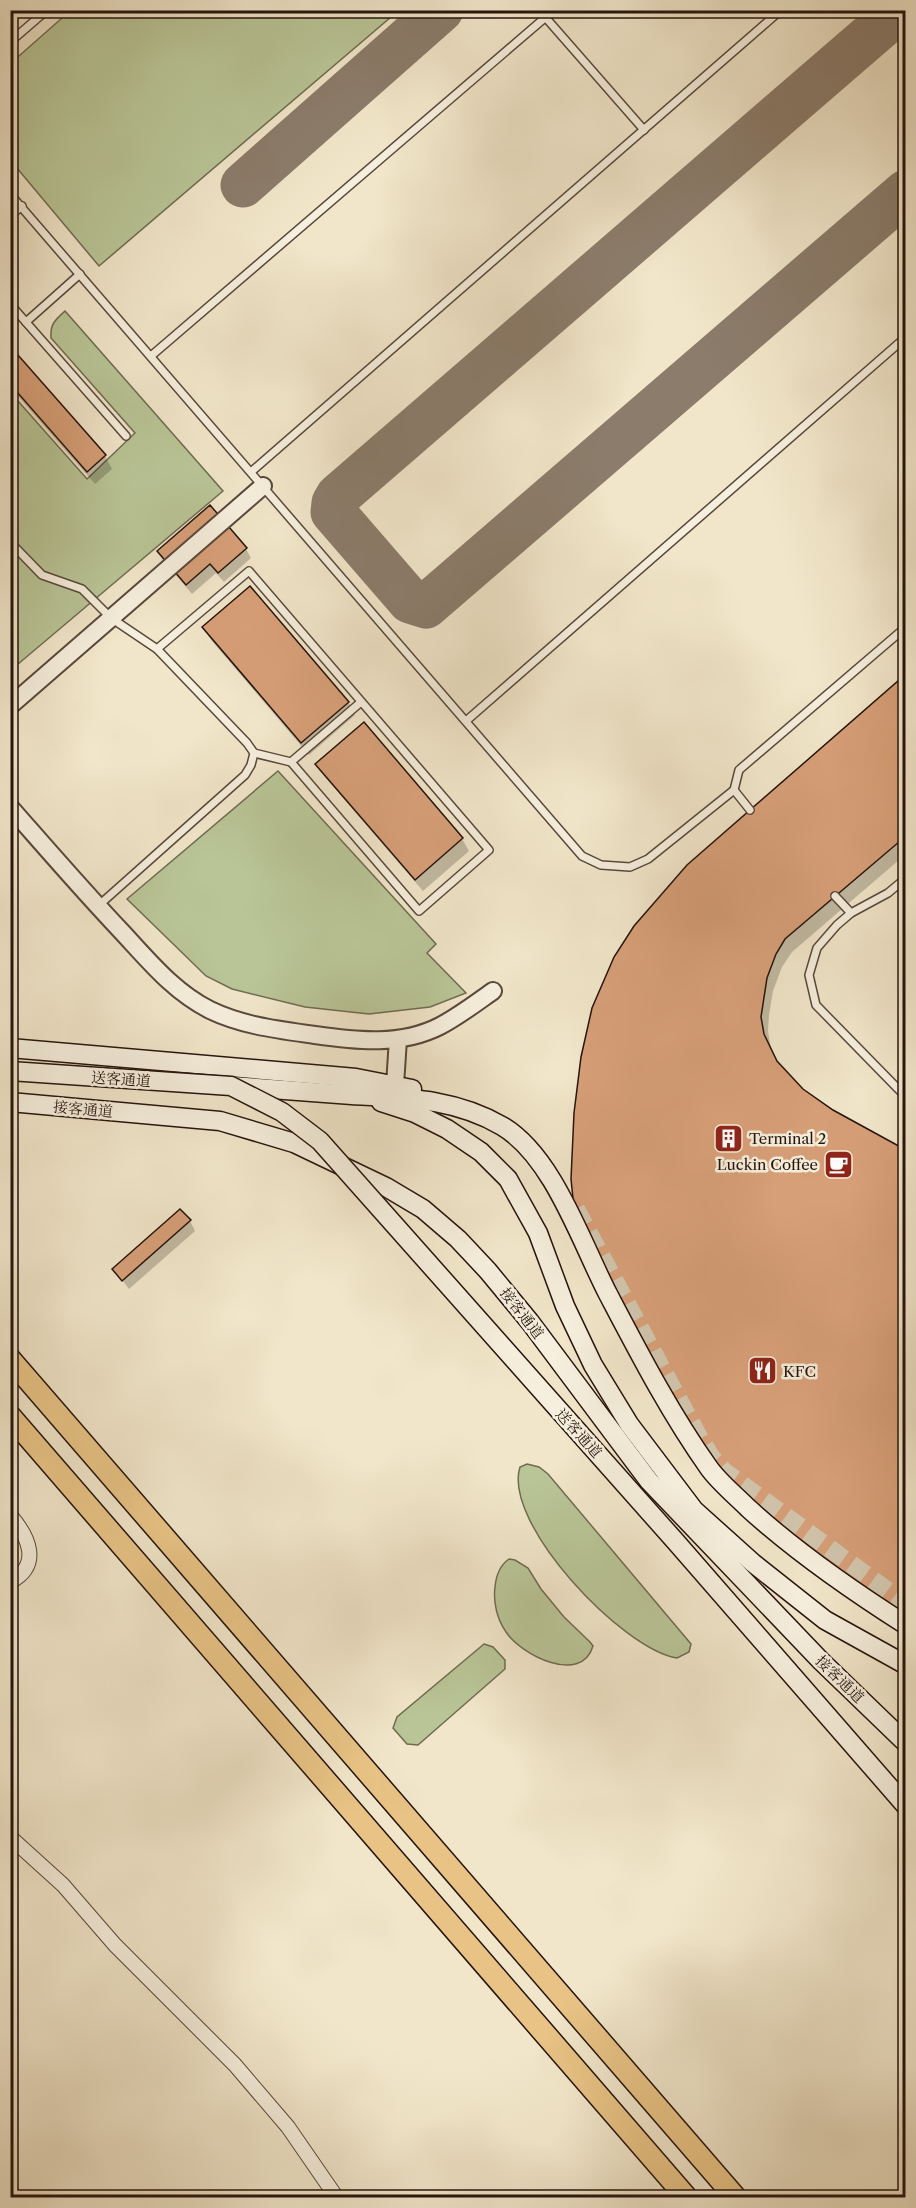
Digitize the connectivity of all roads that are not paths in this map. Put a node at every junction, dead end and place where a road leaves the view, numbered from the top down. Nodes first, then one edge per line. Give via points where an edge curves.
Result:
1 (47, 10) edge
2 (554, 10) edge
3 (781, 10) edge
4 (546, 18) junction
5 (10, 42) edge
6 (644, 130) junction
7 (10, 194) edge
8 (22, 206) junction
9 (10, 216) edge
10 (80, 274) junction
11 (10, 304) edge
12 (26, 322) junction
13 (906, 337) edge
14 (151, 356) junction
15 (126, 436) dead end
16 (251, 472) junction
17 (263, 486) junction
18 (10, 542) edge
19 (111, 618) junction
20 (906, 627) edge
21 (157, 649) junction
22 (361, 702) junction
23 (10, 706) edge
24 (466, 721) junction
25 (254, 753) junction
26 (291, 762) junction
27 (734, 790) junction
28 (10, 807) edge
29 (750, 810) dead end
30 (906, 878) edge
31 (835, 896) dead end
32 (98, 906) junction
33 (851, 913) junction
34 (493, 991) dead end
35 (398, 1040) junction
36 (10, 1048) edge
37 (10, 1071) edge
38 (395, 1085) junction
39 (231, 1086) junction
40 (358, 1095) junction
41 (906, 1097) edge
42 (10, 1102) edge
43 (574, 1204) tunnel mouth
44 (10, 1359) edge
45 (10, 1416) edge
46 (10, 1515) edge
47 (10, 1582) edge
48 (906, 1625) edge
49 (906, 1665) edge
50 (906, 1743) edge
51 (906, 1806) edge
52 (10, 1837) edge
53 (337, 2198) edge
54 (687, 2198) edge
55 (736, 2198) edge

1 - 5 lane
2 - 4 lane
3 - 6 lane
4 - 6 lane
4 - 14 lane
6 - 16 lane
7 - 8 lane
8 - 9 lane
8 - 10 lane
10 - 12 lane
10 - 14 lane
11 - 12 lane
12 - 15 lane
13 - 24 lane
14 - 16 lane
16 - 17 lane
17 - 19 street
17 - 24 lane
18 - 19 lane via 42,575 82,589
19 - 21 lane
19 - 23 street
20 - 27 lane via 740,770
21 - 22 lane via 249,571
21 - 25 lane
22 - 26 lane
22 - 26 lane via 489,850 419,911
24 - 27 lane via 582,856 601,865 630,867 648,859
25 - 26 lane
25 - 32 lane via 245,775
27 - 29 lane
28 - 32 street
30 - 33 lane
31 - 33 lane
32 - 35 street via 168,982 219,1014 279,1030 351,1040
33 - 41 lane via 817,948 809,975 816,1005
34 - 35 street via 438,1027
35 - 38 street
36 - 38 main road via 356,1078
37 - 39 main road, 送客通道, bridge
38 - 43 main road via 478,1106 505,1119 540,1149
39 - 40 main road, 送客通道
39 - 51 main road, 送客通道, bridge via 282,1112 320,1141
40 - 48 main road, 送客通道 via 412,1097 451,1105 503,1126 523,1142 546,1172 652,1378 710,1470 776,1534
40 - 49 main road, 送客通道 via 430,1120 462,1139 501,1171 538,1233 565,1306 593,1365 629,1424 693,1510 825,1620
42 - 50 main road, 接客通道 via 220,1121 294,1143 423,1209 488,1271 649,1480 821,1661
44 - 55 highway
45 - 54 highway
46 - 47 street via 22,1529 31,1556 26,1570
52 - 53 street via 63,1886 115,1945 235,2065 288,2127

